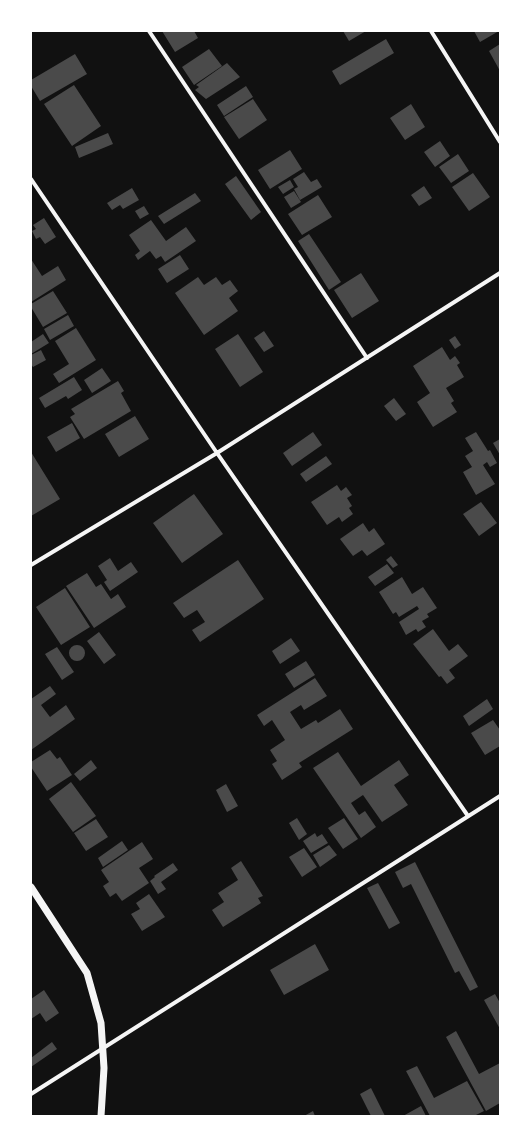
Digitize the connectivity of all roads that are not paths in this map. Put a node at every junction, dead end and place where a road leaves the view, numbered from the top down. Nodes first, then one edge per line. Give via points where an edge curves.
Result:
1 (149, 31) edge
2 (431, 31) edge
3 (500, 142) edge
4 (31, 179) edge
5 (500, 273) edge
6 (367, 358) junction
7 (217, 453) junction
8 (31, 565) edge
9 (500, 796) edge
10 (468, 816) junction
11 (31, 887) edge
12 (103, 1048) junction
13 (31, 1094) edge
14 (101, 1116) edge

1 - 6 street
2 - 3 street
4 - 7 street
5 - 6 street
6 - 7 street
7 - 8 street
7 - 10 street
9 - 10 street
10 - 12 street
11 - 12 street via 87,974 102,1023
12 - 13 street
12 - 14 street

